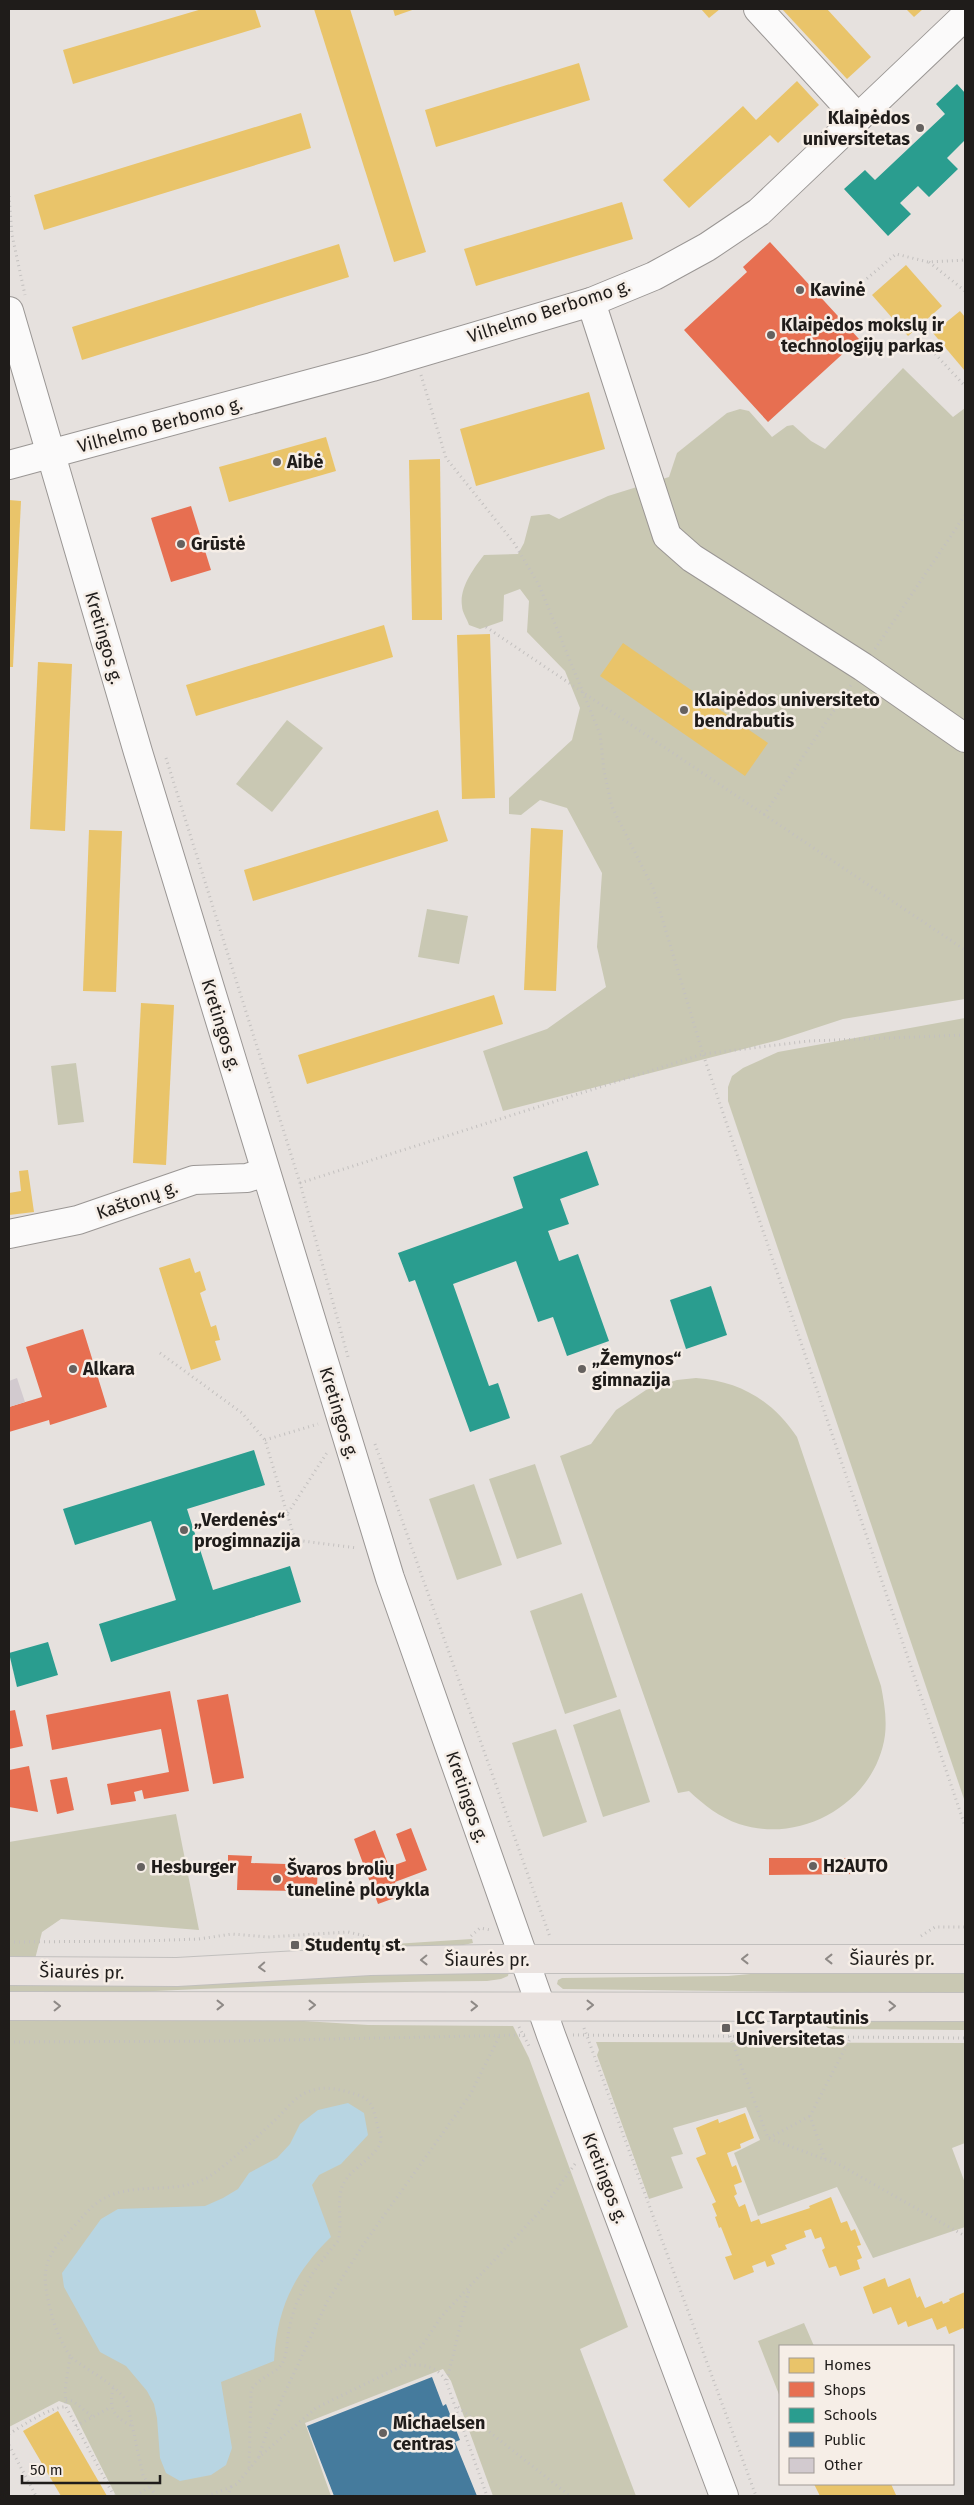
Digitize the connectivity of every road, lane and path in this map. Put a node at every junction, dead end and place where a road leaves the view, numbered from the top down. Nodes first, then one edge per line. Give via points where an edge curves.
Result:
1 (758, 9) edge
2 (965, 16) edge
3 (858, 118) junction
4 (965, 260) edge
5 (928, 262) junction
6 (965, 291) edge
7 (844, 298) dead end
8 (591, 302) junction
9 (9, 311) edge
10 (897, 352) dead end
11 (414, 354) junction
12 (965, 386) edge
13 (50, 454) junction
14 (9, 465) edge
15 (486, 627) dead end
16 (585, 693) junction
17 (965, 738) edge
18 (164, 754) dead end
19 (965, 950) edge
20 (965, 1035) edge
21 (704, 1054) junction
22 (265, 1172) junction
23 (300, 1183) junction
24 (9, 1234) edge
25 (160, 1353) dead end
26 (350, 1363) dead end
27 (318, 1424) dead end
28 (344, 1431) junction
29 (372, 1437) dead end
30 (265, 1440) junction
31 (288, 1514) junction
32 (360, 1548) dead end
33 (965, 1826) edge
34 (376, 1937) dead end
35 (468, 1937) dead end
36 (9, 1942) edge
37 (521, 1947) junction
38 (965, 1959) edge
39 (9, 1971) edge
40 (9, 2006) edge
41 (541, 2007) junction
42 (965, 2007) edge
43 (551, 2034) junction
44 (500, 2035) junction
45 (730, 2036) junction
46 (851, 2037) junction
47 (965, 2038) edge
48 (9, 2042) edge
49 (810, 2116) junction
50 (768, 2138) junction
51 (826, 2160) junction
52 (575, 2163) dead end
53 (965, 2236) edge
54 (469, 2288) junction
55 (70, 2356) junction
56 (402, 2366) junction
57 (446, 2381) junction
58 (113, 2388) junction
59 (66, 2400) junction
60 (66, 2407) junction
61 (111, 2407) junction
62 (457, 2407) junction
63 (92, 2418) junction
64 (76, 2426) junction
65 (132, 2426) junction
66 (9, 2434) edge
67 (9, 2445) edge
68 (259, 2457) junction
69 (249, 2470) junction
70 (150, 2486) junction
71 (231, 2487) junction
72 (36, 2496) edge
73 (114, 2496) edge
74 (136, 2496) edge
75 (156, 2496) edge
76 (207, 2496) edge
77 (228, 2496) edge
78 (487, 2496) edge
79 (570, 2496) edge
80 (724, 2496) edge
81 (756, 2496) edge

1 - 3 street
2 - 3 street, Vilhelmo Berbomo g.
3 - 8 street, Vilhelmo Berbomo g. via 759,212 707,248 654,276
4 - 5 path
5 - 6 path
5 - 7 path via 896,254
8 - 11 street, Vilhelmo Berbomo g.
8 - 17 street via 667,536 692,558 863,667
9 - 13 street, Kretingos g.
10 - 12 path via 924,342
11 - 13 street, Vilhelmo Berbomo g.
11 - 16 path via 446,458 514,543 539,584
13 - 14 street, Vilhelmo Berbomo g.
13 - 22 street, Kretingos g.
15 - 16 path
16 - 19 path
16 - 21 path via 600,734 612,807 653,888
18 - 23 path
20 - 21 path via 809,1041
21 - 23 path
21 - 33 path
22 - 24 street, Kaštonų g. via 247,1178 194,1180 78,1220
22 - 28 street, Kretingos g.
23 - 26 path
25 - 30 path via 242,1413
27 - 30 path
28 - 31 path
28 - 37 street, Kretingos g. via 390,1578
29 - 37 path via 551,1940
30 - 31 path
31 - 32 path via 295,1540
34 - 36 path via 348,1932 268,1937 232,1934 152,1941
35 - 37 path via 480,1928
38 -> 37 main road, Šiaurės pr.
37 -> 39 main road, Šiaurės pr. via 370,1961 177,1972
37 - 41 street, Kretingos g.
40 -> 41 main road, Šiaurės pr.
41 -> 42 main road, Šiaurės pr.
41 - 43 street, Kretingos g.
43 - 44 path
43 - 80 street, Kretingos g.
44 - 48 path
44 - 68 path via 470,2095 367,2238 327,2302 266,2431
45 - 46 path
45 - 50 path
45 - 81 path via 586,2035
46 - 47 path
46 - 49 path
49 - 50 path
49 - 51 path
50 - 51 path
51 - 53 path
52 - 54 path via 544,2206
54 - 56 path via 440,2317 422,2346
54 - 57 path
55 - 58 path
55 - 59 path
55 - 69 path via 54,2328 44,2270 55,2247 91,2206 131,2189 179,2187 210,2176 297,2097 311,2090 329,2088 365,2098 375,2110 382,2137 380,2146 346,2179 339,2204 338,2241 298,2295 282,2364 257,2380 251,2390
56 - 57 path via 433,2367
56 - 68 path via 321,2405
57 - 62 path
58 - 61 path
58 - 65 path via 127,2402
59 - 60 path
59 - 63 path via 74,2401
60 - 64 path
60 - 66 path via 40,2416
61 - 63 path
61 - 65 path via 118,2417
62 - 78 path
62 - 79 path
63 - 64 path
64 - 73 path
65 - 70 path via 139,2459
67 - 72 path
68 - 69 path
69 - 71 path via 238,2484
70 - 74 path
70 - 75 path
71 - 76 path
71 - 77 path

